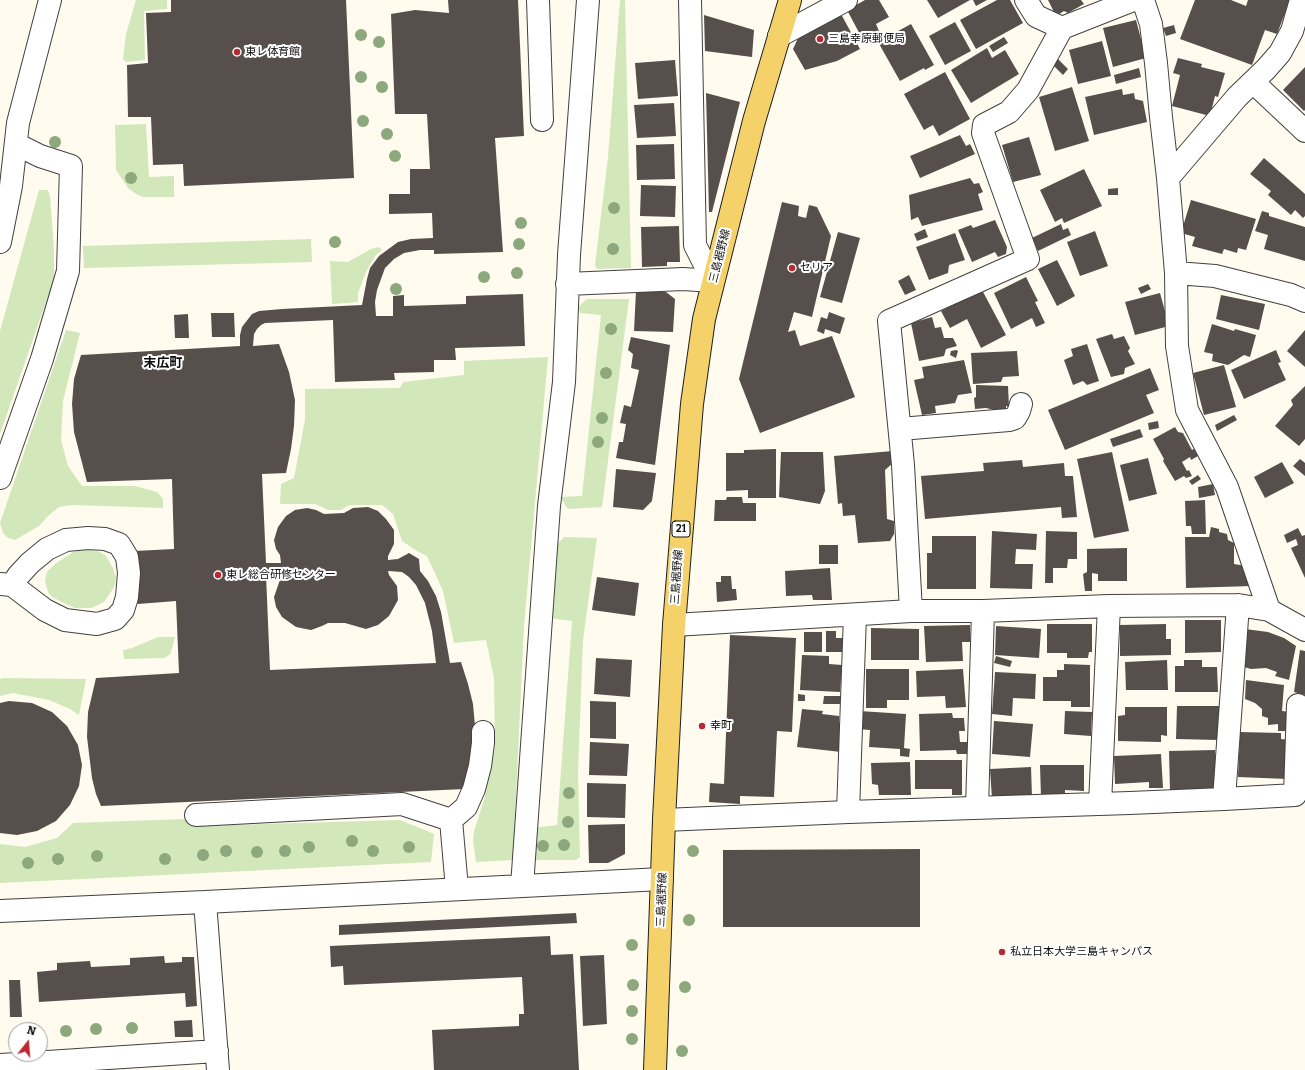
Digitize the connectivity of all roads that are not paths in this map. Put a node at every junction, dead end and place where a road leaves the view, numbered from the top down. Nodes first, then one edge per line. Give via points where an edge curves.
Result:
1 (50, 0) edge
2 (538, 0) edge
3 (588, 0) edge
4 (690, 0) edge
5 (790, 0) edge
6 (846, 0) edge
7 (1026, 0) edge
8 (1133, 0) edge
9 (1143, 0) edge
10 (1302, 0) edge
11 (1062, 28) junction
12 (779, 36) junction
13 (1253, 82) junction
14 (542, 120) dead end
15 (1305, 131) edge
16 (11, 139) edge
17 (1168, 178) junction
18 (0, 242) edge
19 (1176, 273) junction
20 (714, 281) junction
21 (567, 284) junction
22 (1305, 301) edge
23 (1021, 404) dead end
24 (900, 429) junction
25 (0, 478) edge
26 (6, 584) edge
27 (1238, 605) junction
28 (1109, 606) junction
29 (1269, 610) junction
30 (911, 611) junction
31 (983, 611) junction
32 (855, 615) junction
33 (674, 625) junction
34 (1305, 630) edge
35 (1298, 705) dead end
36 (483, 732) dead end
37 (1224, 799) junction
38 (1100, 804) junction
39 (977, 808) junction
40 (848, 812) junction
41 (196, 815) dead end
42 (451, 820) junction
43 (664, 820) junction
44 (662, 879) junction
45 (522, 886) junction
46 (457, 889) junction
47 (205, 902) junction
48 (0, 911) edge
49 (218, 1061) edge
50 (0, 1065) edge
51 (655, 1070) edge

1 - 16 street
2 - 14 street
3 - 21 street
4 - 20 street via 695,244
5 - 12 main road, 三島裾野線 / 21
6 - 12 street
7 - 11 street via 1036,16
8 - 11 street
9 - 17 street via 1151,24
10 - 13 street via 1292,31 1280,53
11 - 24 street via 1028,90 1009,112 984,125 983,133 1028,259 889,321
12 - 20 main road, 三島裾野線 / 21 via 754,122
13 - 15 street
13 - 17 street via 1237,97
16 - 18 street via 11,186
16 - 25 street via 40,156 71,166 68,271 42,359
17 - 19 street
19 - 22 street via 1215,276 1291,295
19 - 29 street via 1177,346 1187,410 1227,487
20 - 21 street via 683,279
20 - 33 main road, 三島裾野線 / 21 via 704,319 692,404
21 - 45 street via 564,382 549,506
23 - 24 street via 1015,418 1009,420
24 - 30 street
26 - 26 street via 45,610 66,620 97,624 115,619 123,610 129,573 126,557 119,544 88,538 66,540 46,549
27 - 28 street
27 - 29 street
27 - 37 street
28 - 31 street
28 - 38 street
29 - 34 street
30 - 31 street
30 - 32 street
31 - 39 street
32 - 33 street
32 - 40 street
33 - 43 main road, 三島裾野線 / 21
35 - 37 street via 1295,796
36 - 42 street via 480,766 474,789 466,807
37 - 38 street
38 - 39 street
39 - 40 street
40 - 43 street
41 - 42 street via 402,804
42 - 46 street
43 - 44 main road, 三島裾野線 / 21
44 - 45 street
44 - 51 main road, 三島裾野線 / 21
45 - 46 street
46 - 47 street
47 - 48 street
47 - 49 street
49 - 50 street

